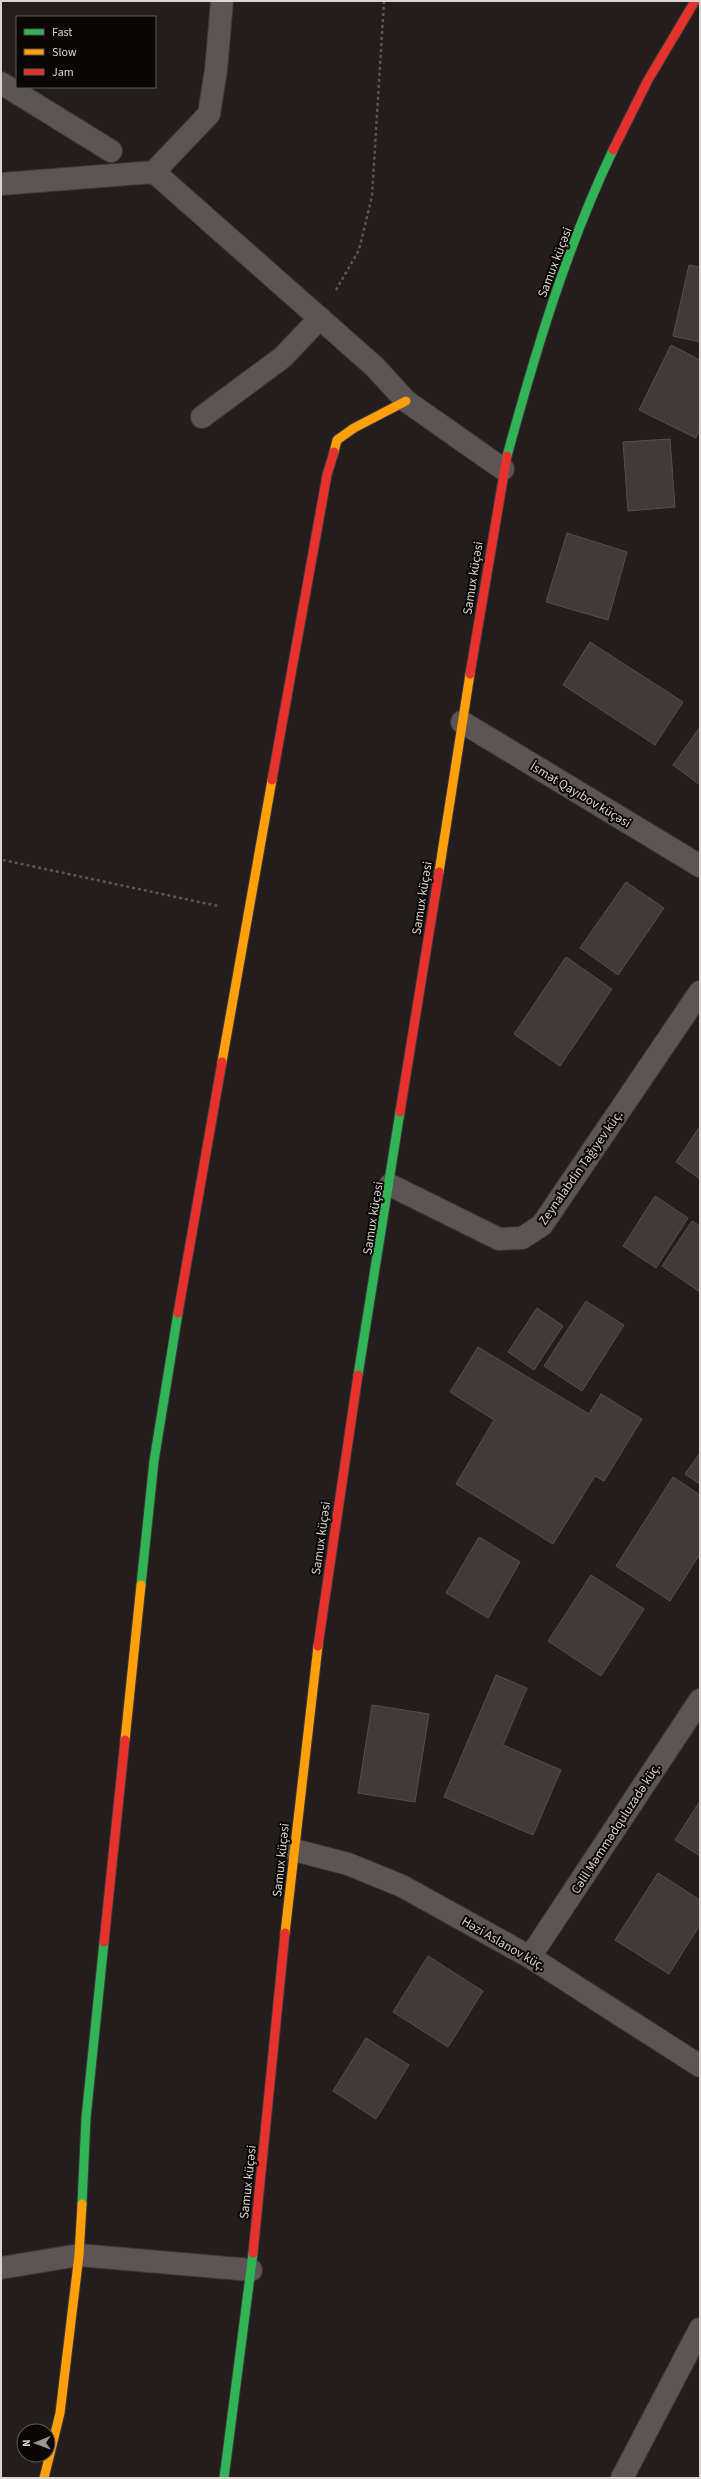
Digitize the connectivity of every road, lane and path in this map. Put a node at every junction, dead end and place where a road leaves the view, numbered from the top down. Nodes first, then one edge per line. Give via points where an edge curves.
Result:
1 (222, 1) edge
2 (384, 1) edge
3 (695, 1) edge
4 (1, 83) edge
5 (111, 150) dead end
6 (154, 172) junction
7 (1, 184) edge
8 (320, 318) junction
9 (406, 401) junction
10 (202, 418) dead end
11 (503, 470) junction
12 (462, 722) junction
13 (3, 860) dead end
14 (700, 866) edge
15 (248, 912) junction
16 (700, 992) edge
17 (390, 1185) junction
18 (700, 1700) edge
19 (294, 1850) junction
20 (530, 1956) junction
21 (700, 2066) edge
22 (79, 2255) junction
23 (1, 2268) edge
24 (252, 2270) junction
25 (700, 2329) edge
26 (44, 2478) edge
27 (224, 2478) edge
28 (622, 2478) edge

1 - 6 street via 209,114
2 - 8 path via 372,196 359,250
3 - 11 main road, Samux küçəsi via 638,103 602,176 539,338
4 - 5 street
6 - 7 street
6 - 8 street
8 - 9 street via 375,367
8 - 10 street via 283,357
9 - 11 street
9 - 15 main road via 354,428 337,440 326,475
11 - 12 main road, Samux küçəsi
12 - 14 street, İsmət Qayıbov küçəsi
12 - 17 main road, Samux küçəsi
13 - 15 path
15 - 22 main road via 154,1461 86,2118
16 - 17 street, Zeynalabdin Tağıyev küç. via 542,1225 522,1238 499,1239
17 - 19 main road, Samux küçəsi via 320,1628
18 - 20 street, Cəlil Məmmədquluzadə küç.
19 - 20 street, Həzi Aslanov küç. via 348,1864 390,1880
19 - 24 main road, Samux küçəsi
20 - 21 street, Həzi Aslanov küç.
22 - 23 street
22 - 24 street
22 - 26 main road via 60,2413
24 - 27 main road, Samux küçəsi
25 - 28 street

